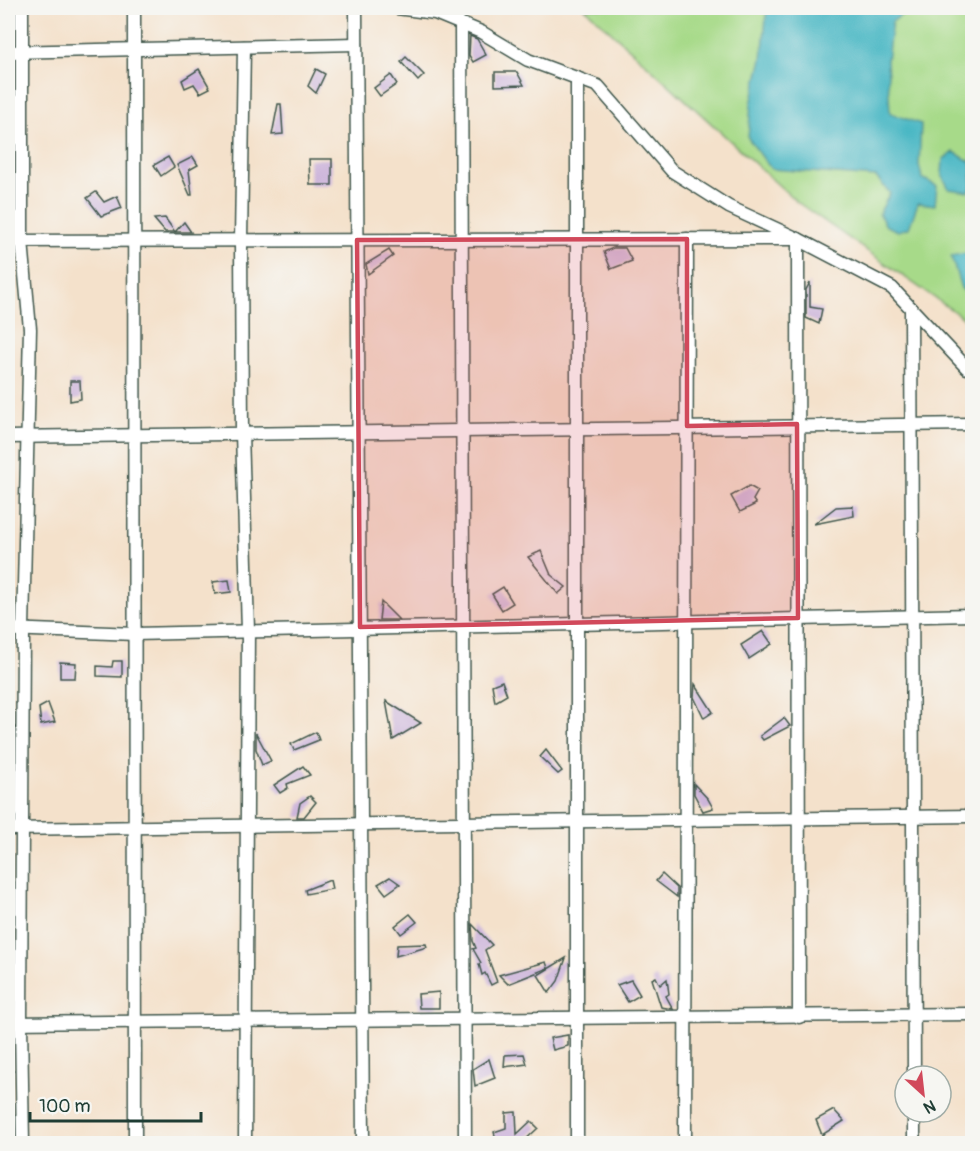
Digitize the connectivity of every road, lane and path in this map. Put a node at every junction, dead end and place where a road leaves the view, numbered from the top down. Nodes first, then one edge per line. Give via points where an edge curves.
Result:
1 (22, 8) edge
2 (134, 8) edge
3 (356, 8) edge
4 (397, 8) edge
5 (461, 24) junction
6 (356, 44) junction
7 (244, 47) junction
8 (135, 49) junction
9 (8, 52) edge
10 (23, 52) junction
11 (577, 78) junction
12 (798, 238) junction
13 (577, 239) junction
14 (687, 239) junction
15 (134, 240) junction
16 (241, 240) junction
17 (357, 240) junction
18 (462, 240) junction
19 (8, 241) edge
20 (22, 241) junction
21 (911, 308) junction
22 (972, 366) edge
23 (797, 424) junction
24 (911, 424) junction
25 (972, 424) edge
26 (687, 426) junction
27 (577, 428) junction
28 (463, 430) junction
29 (359, 432) junction
30 (242, 434) junction
31 (135, 435) junction
32 (8, 437) edge
33 (26, 437) junction
34 (972, 615) edge
35 (912, 616) junction
36 (798, 618) junction
37 (686, 620) junction
38 (577, 622) junction
39 (464, 625) junction
40 (360, 627) junction
41 (8, 629) edge
42 (23, 629) junction
43 (248, 630) junction
44 (135, 634) junction
45 (913, 816) junction
46 (972, 816) edge
47 (798, 817) junction
48 (686, 819) junction
49 (577, 820) junction
50 (464, 821) junction
51 (361, 822) junction
52 (247, 823) junction
53 (135, 826) junction
54 (24, 828) junction
55 (8, 829) edge
56 (972, 1014) edge
57 (914, 1015) junction
58 (799, 1017) junction
59 (685, 1018) junction
60 (577, 1019) junction
61 (362, 1020) junction
62 (465, 1020) junction
63 (244, 1021) junction
64 (134, 1022) junction
65 (8, 1023) edge
66 (21, 1023) junction
67 (914, 1064) edge
68 (914, 1124) edge
69 (23, 1143) edge
70 (135, 1143) edge
71 (245, 1143) edge
72 (363, 1143) edge
73 (465, 1143) edge
74 (577, 1143) edge
75 (685, 1143) edge
76 (914, 1143) edge

1 - 10 street
2 - 8 street
3 - 6 street
4 - 5 street via 435,14
5 - 11 street via 528,60
5 - 18 street
6 - 7 street
6 - 17 street
7 - 8 street
7 - 16 street
8 - 10 street
8 - 15 street
9 - 10 street
10 - 20 street
11 - 12 street via 598,86 672,171 729,207
11 - 13 street
12 - 14 street
12 - 21 street via 892,288
12 - 23 street
13 - 14 street
13 - 18 street
13 - 27 street
14 - 26 street
15 - 16 street
15 - 20 street
15 - 31 street
16 - 17 street
16 - 30 street
17 - 18 street
17 - 29 street
18 - 28 street
19 - 20 street
20 - 33 street via 30,329
21 - 22 street via 967,368
21 - 24 street
23 - 24 street
23 - 26 street
23 - 36 street
24 - 25 street
24 - 35 street
26 - 27 street
26 - 37 street
27 - 28 street
27 - 38 street
28 - 29 street
28 - 39 street
29 - 30 street
29 - 40 street
30 - 31 street
30 - 43 street
31 - 33 street
31 - 44 street
32 - 33 street
33 - 42 street
34 - 35 street
35 - 36 street
35 - 45 street
36 - 37 street
36 - 47 street
37 - 38 street
37 - 48 street
38 - 39 street
38 - 49 street
39 - 40 street
39 - 50 street
40 - 43 street
40 - 51 street
41 - 42 street
42 - 44 street
42 - 54 street
43 - 44 street
43 - 52 street
44 - 53 street
45 - 46 street
45 - 47 street
45 - 57 street
47 - 48 street
47 - 58 street
48 - 49 street
48 - 59 street
49 - 50 street
49 - 60 street
50 - 51 street
50 - 62 street
51 - 52 street
51 - 61 street
52 - 53 street
52 - 63 street
53 - 54 street
53 - 64 street
54 - 55 street
54 - 66 street
56 - 57 street
57 - 58 street
57 - 67 street
58 - 59 street
59 - 60 street
59 - 75 street
60 - 62 street
60 - 74 street
61 - 62 street
61 - 63 street
61 - 72 street
62 - 73 street
63 - 64 street
63 - 71 street
64 - 66 street
64 - 70 street
65 - 66 street
66 - 69 street
68 - 76 street

